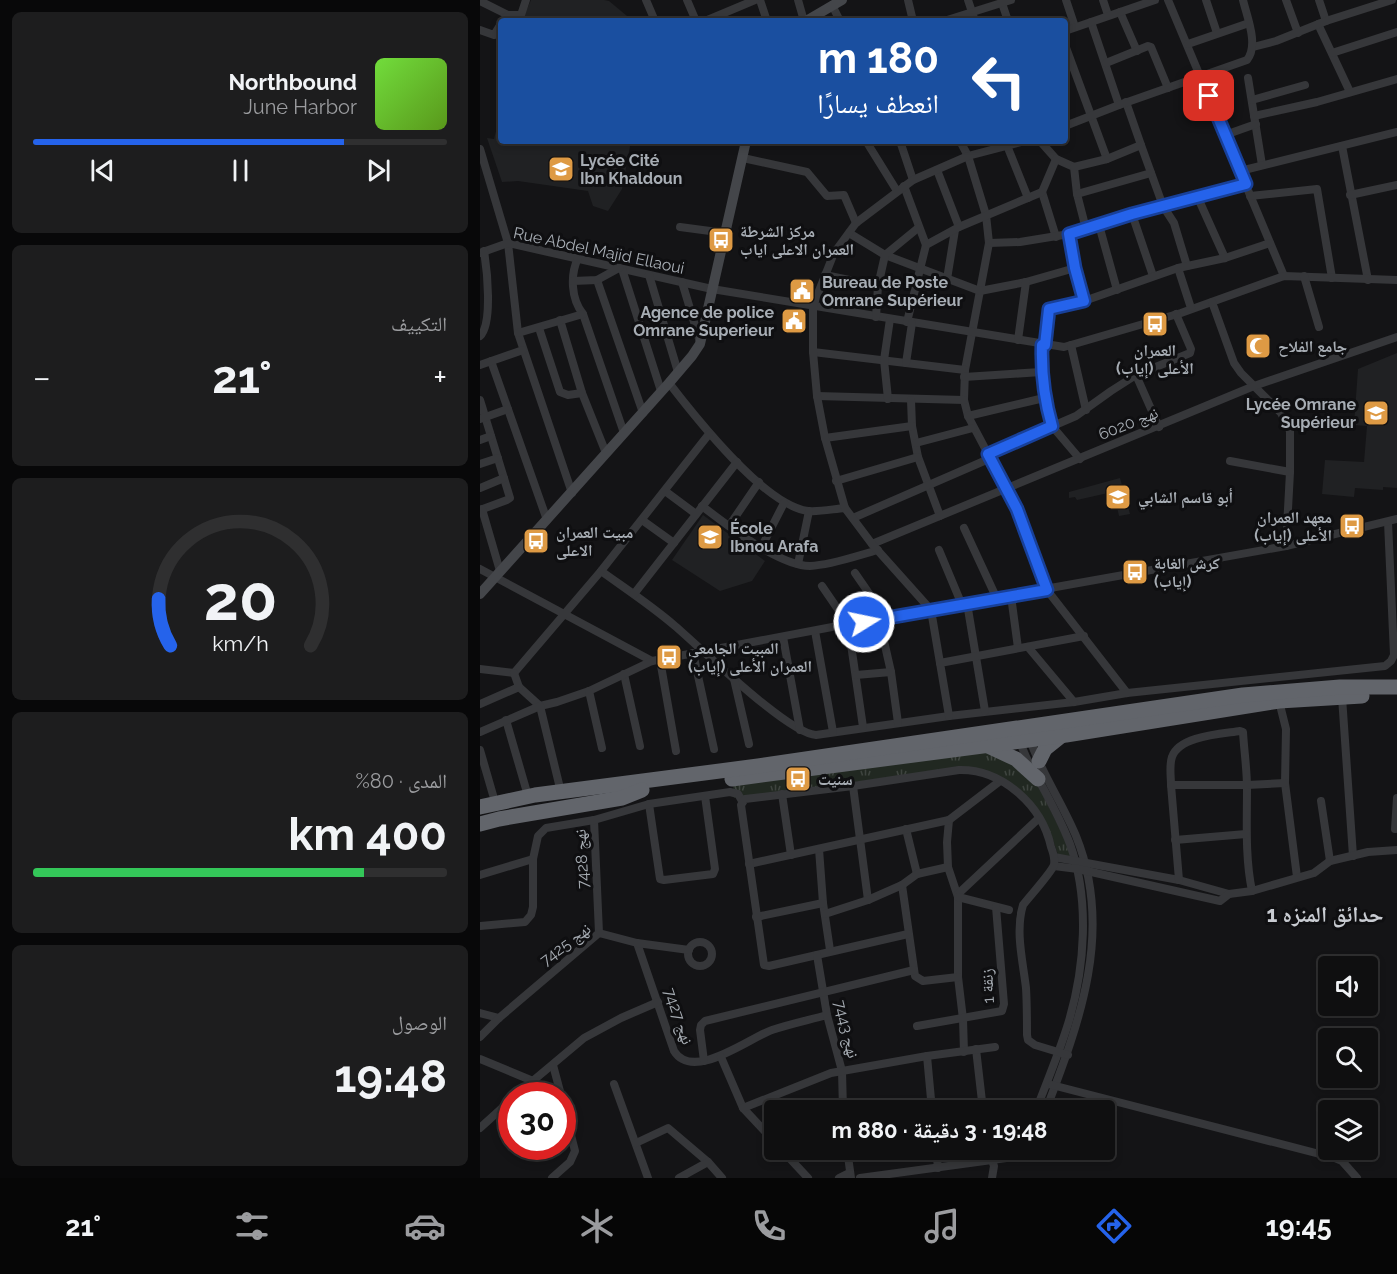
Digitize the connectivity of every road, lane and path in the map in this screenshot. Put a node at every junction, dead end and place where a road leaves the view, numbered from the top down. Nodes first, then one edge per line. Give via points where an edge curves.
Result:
1 (526, 0) edge
2 (657, 0) edge
3 (687, 0) edge
4 (755, 0) edge
5 (760, 0) edge
6 (798, 0) edge
7 (908, 0) edge
8 (968, 0) edge
9 (1011, 0) edge
10 (1066, 0) edge
11 (1102, 0) edge
12 (1155, 0) edge
13 (1168, 0) edge
14 (1206, 0) edge
15 (1243, 0) edge
16 (1286, 0) edge
17 (1319, 0) edge
18 (1392, 0) edge
19 (480, 2) edge
20 (647, 2) edge
21 (837, 2) edge
22 (1379, 2) edge
23 (1002, 3) junction
24 (494, 4) edge
25 (1120, 12) junction
26 (1108, 15) junction
27 (973, 17) edge
28 (503, 18) edge
29 (510, 18) edge
30 (654, 18) edge
31 (695, 18) edge
32 (712, 18) edge
33 (766, 18) edge
34 (804, 18) edge
35 (810, 18) edge
36 (840, 18) edge
37 (912, 18) edge
38 (1007, 18) edge
39 (1091, 22) junction
40 (1322, 22) junction
41 (1249, 23) junction
42 (1075, 27) junction
43 (480, 30) edge
44 (498, 30) edge
45 (1068, 30) edge
46 (1397, 32) edge
47 (1217, 33) junction
48 (1298, 33) junction
49 (1188, 44) junction
50 (1253, 46) junction
51 (1137, 51) junction
52 (1332, 52) junction
53 (1107, 63) junction
54 (1069, 69) edge
55 (1201, 77) junction
56 (1248, 78) dead end
57 (1397, 79) edge
58 (1305, 85) dead end
59 (1168, 88) junction
60 (1350, 92) junction
61 (1252, 100) junction
62 (1123, 103) junction
63 (1090, 115) junction
64 (1255, 120) junction
65 (1068, 125) edge
66 (1397, 132) edge
67 (1226, 135) junction
68 (745, 144) edge
69 (868, 144) edge
70 (901, 144) edge
71 (962, 144) edge
72 (1003, 144) edge
73 (1006, 144) edge
74 (1043, 144) edge
75 (1141, 145) junction
76 (1342, 146) junction
77 (480, 149) edge
78 (968, 156) junction
79 (743, 158) junction
80 (1056, 159) junction
81 (1107, 159) junction
82 (1262, 165) junction
83 (1074, 167) junction
84 (937, 170) junction
85 (1240, 171) junction
86 (1151, 173) junction
87 (484, 175) edge
88 (913, 180) junction
89 (1246, 184) junction
90 (1397, 185) edge
91 (900, 188) junction
92 (1042, 192) junction
93 (1077, 194) junction
94 (1350, 195) junction
95 (1250, 196) junction
96 (1028, 198) junction
97 (1198, 198) junction
98 (1163, 206) junction
99 (1132, 214) junction
100 (986, 215) junction
101 (856, 222) junction
102 (1099, 225) junction
103 (680, 227) dead end
104 (918, 228) junction
105 (957, 229) junction
106 (1086, 230) junction
107 (725, 233) junction
108 (849, 233) junction
109 (1069, 234) junction
110 (1056, 237) junction
111 (508, 243) junction
112 (989, 243) junction
113 (1270, 243) junction
114 (926, 245) junction
115 (482, 252) edge
116 (885, 255) junction
117 (578, 258) junction
118 (1225, 258) junction
119 (1183, 267) junction
120 (620, 268) junction
121 (919, 268) junction
122 (1075, 268) junction
123 (649, 275) junction
124 (825, 275) junction
125 (1153, 276) junction
126 (1284, 276) junction
127 (1304, 276) junction
128 (1332, 278) junction
129 (947, 279) junction
130 (597, 280) junction
131 (1368, 280) junction
132 (1397, 280) edge
133 (573, 281) junction
134 (682, 282) junction
135 (1026, 282) junction
136 (484, 285) edge
137 (878, 286) junction
138 (712, 289) junction
139 (1117, 290) junction
140 (980, 291) junction
141 (1084, 301) junction
142 (1212, 302) junction
143 (813, 306) junction
144 (1191, 308) junction
145 (582, 314) junction
146 (1176, 314) junction
147 (876, 317) junction
148 (890, 319) junction
149 (560, 320) junction
150 (910, 322) junction
151 (1319, 327) dead end
152 (538, 328) junction
153 (518, 333) junction
154 (973, 333) junction
155 (480, 336) edge
156 (1397, 337) edge
157 (1018, 340) junction
158 (700, 344) junction
159 (1043, 345) junction
160 (1071, 345) junction
161 (523, 350) junction
162 (813, 352) junction
163 (885, 360) junction
164 (491, 361) junction
165 (906, 363) junction
166 (480, 365) edge
167 (678, 372) junction
168 (1041, 372) junction
169 (965, 374) junction
170 (1136, 375) junction
171 (669, 383) junction
172 (1254, 386) junction
173 (661, 392) junction
174 (582, 393) junction
175 (817, 396) junction
176 (1044, 398) junction
177 (888, 399) junction
178 (480, 400) edge
179 (911, 400) junction
180 (964, 400) junction
181 (508, 409) junction
182 (1086, 410) junction
183 (643, 413) junction
184 (968, 416) junction
185 (483, 418) edge
186 (912, 426) junction
187 (1052, 426) junction
188 (1159, 427) junction
189 (973, 428) junction
190 (624, 433) junction
191 (709, 434) junction
192 (491, 436) junction
193 (825, 438) junction
194 (480, 440) edge
195 (916, 443) junction
196 (606, 453) junction
197 (989, 456) junction
198 (918, 457) junction
199 (498, 458) junction
200 (1080, 459) junction
201 (1230, 461) dead end
202 (737, 462) junction
203 (480, 464) edge
204 (1290, 472) junction
205 (504, 478) junction
206 (837, 481) junction
207 (759, 482) junction
208 (930, 485) junction
209 (480, 488) edge
210 (1006, 488) junction
211 (665, 491) junction
212 (572, 493) junction
213 (784, 503) junction
214 (702, 506) junction
215 (845, 508) junction
216 (481, 509) edge
217 (808, 511) junction
218 (696, 514) junction
219 (940, 516) junction
220 (853, 518) junction
221 (547, 520) junction
222 (642, 520) junction
223 (1393, 521) edge
224 (729, 526) junction
225 (964, 528) dead end
226 (674, 543) junction
227 (1393, 544) edge
228 (1286, 546) junction
229 (875, 547) junction
230 (761, 548) junction
231 (939, 550) dead end
232 (798, 564) junction
233 (480, 569) edge
234 (1394, 570) edge
235 (601, 571) junction
236 (855, 573) dead end
237 (498, 574) junction
238 (822, 586) dead end
239 (1047, 590) junction
240 (480, 594) edge
241 (634, 594) junction
242 (1011, 596) junction
243 (997, 598) junction
244 (965, 604) junction
245 (931, 610) junction
246 (565, 613) junction
247 (1395, 613) edge
248 (883, 618) junction
249 (848, 624) junction
250 (815, 631) junction
251 (1084, 636) junction
252 (783, 637) junction
253 (1028, 647) junction
254 (1018, 648) junction
255 (703, 650) junction
256 (693, 653) junction
257 (975, 656) junction
258 (656, 660) junction
259 (940, 663) junction
260 (480, 669) edge
261 (891, 672) junction
262 (514, 673) junction
263 (624, 674) junction
264 (856, 675) junction
265 (734, 679) junction
266 (519, 687) junction
267 (1397, 687) edge
268 (589, 691) junction
269 (1127, 693) junction
270 (1342, 697) junction
271 (1397, 698) edge
272 (1279, 701) junction
273 (1074, 702) junction
274 (480, 704) edge
275 (540, 706) junction
276 (985, 711) junction
277 (949, 716) junction
278 (506, 720) junction
279 (898, 723) junction
280 (863, 727) junction
281 (800, 730) junction
282 (480, 732) edge
283 (833, 732) junction
284 (1023, 734) junction
285 (1066, 735) junction
286 (749, 744) dead end
287 (640, 746) dead end
288 (988, 746) junction
289 (602, 748) dead end
290 (714, 749) dead end
291 (480, 750) edge
292 (676, 751) dead end
293 (1039, 761) junction
294 (1038, 779) junction
295 (1000, 781) junction
296 (559, 783) junction
297 (1285, 783) junction
298 (1171, 785) junction
299 (853, 786) junction
300 (1247, 786) junction
301 (644, 791) junction
302 (782, 794) junction
303 (532, 796) junction
304 (705, 796) junction
305 (487, 797) edge
306 (1397, 798) edge
307 (742, 801) junction
308 (1321, 801) dead end
309 (480, 807) edge
310 (480, 815) edge
311 (1039, 818) junction
312 (594, 820) junction
313 (949, 820) junction
314 (480, 824) edge
315 (906, 829) junction
316 (1395, 829) dead end
317 (1246, 834) junction
318 (860, 839) junction
319 (1175, 840) junction
320 (819, 849) junction
321 (1397, 850) edge
322 (791, 855) junction
323 (1353, 856) junction
324 (533, 859) junction
325 (1054, 861) junction
326 (1330, 861) junction
327 (749, 864) junction
328 (1081, 866) junction
329 (948, 867) junction
330 (917, 874) junction
331 (480, 875) edge
332 (1297, 878) junction
333 (1179, 880) junction
334 (902, 885) junction
335 (1252, 891) junction
336 (1229, 894) junction
337 (958, 896) junction
338 (868, 900) junction
339 (823, 903) junction
340 (996, 907) junction
341 (1009, 910) dead end
342 (825, 914) junction
343 (756, 917) junction
344 (480, 926) edge
345 (599, 933) junction
346 (908, 934) junction
347 (637, 943) junction
348 (688, 950) dead end
349 (831, 950) junction
350 (817, 955) junction
351 (914, 970) junction
352 (958, 977) junction
353 (823, 993) junction
354 (658, 1002) junction
355 (480, 1013) edge
356 (827, 1015) junction
357 (499, 1018) junction
358 (963, 1018) junction
359 (917, 1026) dead end
360 (480, 1037) edge
361 (995, 1047) dead end
362 (976, 1049) junction
363 (964, 1052) junction
364 (1063, 1053) junction
365 (927, 1056) junction
366 (721, 1057) junction
367 (480, 1059) edge
368 (704, 1061) junction
369 (553, 1065) junction
370 (842, 1071) junction
371 (533, 1081) joint
372 (558, 1082) edge
373 (614, 1084) dead end
374 (1051, 1085) junction
375 (843, 1100) edge
376 (931, 1100) edge
377 (982, 1100) edge
378 (1042, 1100) edge
379 (1048, 1100) edge
380 (743, 1107) junction
381 (498, 1112) edge
382 (480, 1128) edge
383 (764, 1130) edge
384 (636, 1143) junction
385 (571, 1160) edge
386 (791, 1160) edge
387 (848, 1160) edge
388 (937, 1160) edge
389 (998, 1160) edge
390 (708, 1162) junction
391 (992, 1162) junction
392 (938, 1168) junction
393 (850, 1175) edge
394 (892, 1175) edge
395 (1354, 1177) edge
396 (552, 1178) edge
397 (648, 1178) edge
398 (679, 1178) edge
399 (722, 1178) edge
400 (808, 1178) edge
401 (839, 1178) edge
402 (860, 1178) edge
403 (992, 1178) edge

1 - 29 street via 520,15
2 - 20 street
3 - 31 street
4 - 32 street
5 - 33 street
6 - 34 street
7 - 37 street
8 - 27 street
9 - 23 street
10 - 42 street
11 - 26 street
12 - 25 street
13 - 49 street
14 - 47 street
15 - 41 street
16 - 48 street
17 - 40 street
18 - 22 street
19 - 24 street
20 - 30 street
21 - 35 street
21 - 36 street
22 - 40 street
23 - 27 street
23 - 38 street
24 - 28 street
25 - 26 street
25 - 51 street
26 - 39 street
39 - 42 street
39 - 53 street
40 - 48 street
40 - 52 street
41 - 47 street
41 - 50 street
42 - 45 street
43 - 44 street via 494,36
46 - 52 street
47 - 49 street
48 - 50 street
49 - 55 street
50 - 55 street via 1247,60
51 - 53 street
51 - 59 street via 1151,46
52 - 60 street
53 - 62 street
54 - 63 street
55 - 59 street
55 - 67 street
56 - 61 street
57 - 60 street
58 - 61 street
59 - 62 street
60 - 64 street
61 - 64 street
62 - 63 street
62 - 75 street
63 - 65 street
63 - 81 street
64 - 67 street
64 - 82 street
66 - 76 street
67 - 85 street
68 - 79 street
69 - 91 street
70 - 88 street
71 - 78 street
72 - 78 street
73 - 96 street
74 - 80 street
75 - 81 street
75 - 86 street
76 - 82 street
76 - 94 street
77 - 87 street
78 - 84 street
78 - 100 street
79 - 101 street via 807,172 827,196 844,195
79 - 107 street
80 - 83 street
80 - 92 street
81 - 83 street
82 - 85 street
83 - 93 street
84 - 88 street
84 - 105 street
85 - 89 street
86 - 93 street
86 - 98 street
87 - 111 street
88 - 91 street
89 - 95 street
89 - 97 street
90 - 94 street
91 - 101 street
91 - 104 street
92 - 96 street
92 - 110 street
93 - 106 street
94 - 131 street
95 - 113 street
95 - 128 street via 1317,189
96 - 100 street
97 - 98 street
97 - 118 street
98 - 99 street
98 - 119 street via 1174,224
99 - 102 street
99 - 125 street
100 - 105 street
100 - 112 street
101 - 108 street
102 - 106 street
102 - 139 street
103 - 107 street
104 - 114 street
104 - 116 street
105 - 114 street
105 - 129 street
106 - 109 street
107 - 138 street
108 - 116 street
108 - 124 street via 834,253
109 - 110 street
109 - 122 street
110 - 112 street
111 - 115 street, Rue Abdel Majid Ellaoui
111 - 117 street, Rue Abdel Majid Ellaoui
111 - 153 street
112 - 140 street
113 - 118 street
113 - 126 street
114 - 121 street
115 - 136 street
116 - 121 street
116 - 137 street
117 - 120 street, Rue Abdel Majid Ellaoui
117 - 133 street
118 - 119 street
119 - 125 street
119 - 144 street
120 - 123 street, Rue Abdel Majid Ellaoui
120 - 130 street
120 - 173 street
121 - 129 street
121 - 150 street
122 - 135 street
122 - 141 street
123 - 134 street, Rue Abdel Majid Ellaoui
123 - 167 street
124 - 137 street
124 - 143 street
125 - 139 street
126 - 127 street, Rue Abdel Majid Ellaoui
126 - 142 street, Rue Abdel Majid Ellaoui
127 - 128 street, Rue Abdel Majid Ellaoui
127 - 151 street
128 - 131 street, Rue Abdel Majid Ellaoui
129 - 140 street
130 - 133 street
130 - 183 street
131 - 132 street, Rue Abdel Majid Ellaoui
133 - 145 street via 575,300
134 - 138 street, Rue Abdel Majid Ellaoui
134 - 158 street
135 - 140 street
135 - 157 street
136 - 155 street via 486,326
137 - 147 street
138 - 143 street, Rue Abdel Majid Ellaoui
138 - 158 street
139 - 141 street
140 - 154 street
141 - 159 street via 1049,309
142 - 144 street, Rue Abdel Majid Ellaoui
142 - 172 street via 1231,358
143 - 147 street, Rue Abdel Majid Ellaoui
143 - 162 street
144 - 146 street, Rue Abdel Majid Ellaoui
145 - 149 street
145 - 190 street
146 - 160 street, Rue Abdel Majid Ellaoui
146 - 170 street via 1191,351
147 - 148 street, Rue Abdel Majid Ellaoui
148 - 150 street, Rue Abdel Majid Ellaoui
148 - 163 street
149 - 152 street
149 - 174 street
150 - 154 street, Rue Abdel Majid Ellaoui
150 - 165 street
152 - 153 street
152 - 174 street via 560,392
153 - 161 street
154 - 157 street, Rue Abdel Majid Ellaoui
154 - 169 street
156 - 172 street, نهج 6020
157 - 159 street, Rue Abdel Majid Ellaoui
158 - 167 street
159 - 160 street, Rue Abdel Majid Ellaoui
159 - 168 street
160 - 182 street
161 - 164 street
161 - 212 street
162 - 163 street
162 - 175 street
163 - 165 street
163 - 177 street
164 - 166 street
164 - 181 street
165 - 169 street
167 - 171 street
168 - 169 street
168 - 176 street
169 - 180 street
170 - 182 street
170 - 188 street
171 - 173 street
171 - 191 street
172 - 188 street, نهج 6020
172 - 204 street via 1281,413 1290,432
173 - 183 street
174 - 196 street
175 - 177 street
175 - 193 street
176 - 184 street
176 - 187 street
177 - 179 street
178 - 185 street
179 - 180 street
179 - 186 street
180 - 184 street
181 - 185 street
181 - 221 street
182 - 187 street
183 - 190 street
184 - 189 street
185 - 192 street
186 - 193 street
186 - 195 street
187 - 197 street
187 - 200 street
188 - 200 street, نهج 6020
189 - 195 street
189 - 197 street
190 - 196 street
191 - 202 street
191 - 211 street
192 - 194 street
192 - 199 street
193 - 206 street
195 - 198 street
196 - 212 street
197 - 208 street
197 - 210 street
198 - 206 street
198 - 208 street
199 - 203 street
199 - 205 street
200 - 210 street, نهج 6020
201 - 204 street
202 - 207 street
202 - 214 street
204 - 228 street
205 - 209 street
205 - 216 street via 509,499
206 - 215 street
207 - 213 street
207 - 224 street
208 - 219 street
208 - 220 street
210 - 219 street, نهج 6020
210 - 239 street
211 - 218 street
211 - 222 street
212 - 221 street
213 - 217 street
213 - 230 street
214 - 218 street
214 - 224 street
215 - 217 street
215 - 220 street
216 - 237 street
217 - 232 street
218 - 226 street
219 - 229 street, نهج 6020
220 - 229 street
221 - 237 street
222 - 226 street
222 - 235 street
223 - 227 street
223 - 228 street
224 - 230 street
225 - 243 street
226 - 241 street
227 - 234 street
228 - 239 street
229 - 232 street, نهج 6020 via 819,565
229 - 245 street
230 - 232 street
231 - 244 street
233 - 237 street
234 - 247 street
235 - 241 street
235 - 246 street
236 - 248 street
237 - 240 street
237 - 246 street
238 - 249 street
239 - 242 street
239 - 251 street
241 - 255 street
242 - 243 street
242 - 254 street
243 - 244 street
244 - 245 street
244 - 257 street
245 - 248 street
245 - 259 street
246 - 258 street
246 - 262 street
247 - 269 street via 1394,655 1385,666
248 - 249 street
248 - 261 street
249 - 250 street
249 - 264 street
250 - 252 street
250 - 283 street
251 - 253 street
251 - 269 street
252 - 255 street
252 - 281 street
253 - 254 street
253 - 273 street
254 - 257 street
255 - 256 street
255 - 265 street
256 - 258 street
256 - 290 street
257 - 259 street
257 - 276 street
258 - 263 street
258 - 292 street
259 - 277 street
260 - 262 street
261 - 264 street
261 - 279 street
262 - 266 street
263 - 268 street
263 - 287 street
264 - 280 street
265 - 281 street
265 - 286 street
266 - 274 street
266 - 275 street
267 - 284 highway via 1272,691
268 - 275 street
268 - 289 street
269 - 273 street
270 - 271 highway
270 - 272 highway
270 - 323 street
272 - 285 highway
272 - 297 street via 1287,740
273 - 276 street
275 - 278 street
275 - 296 street
276 - 277 street
277 - 279 street
278 - 282 street
278 - 303 street
279 - 280 street
280 - 283 street
281 - 283 street via 811,734
284 - 285 highway
284 - 288 highway
284 - 293 street
284 - 294 street
284 - 301 highway via 770,764
285 - 293 highway via 1049,744
288 - 294 highway via 1016,759
288 - 301 highway
291 - 305 street
293 - 328 street via 1071,826
294 - 328 street
295 - 299 street via 978,771 959,770
295 - 311 street via 1021,796
295 - 313 street
296 - 301 highway via 600,779
296 - 303 highway
297 - 300 street
297 - 332 street
298 - 300 street
298 - 300 street via 1173,754 1189,740 1240,730
298 - 319 street
299 - 302 street
299 - 318 street
300 - 317 street
301 - 303 highway
301 - 304 street
301 - 304 street via 660,879 664,880 713,873 715,869
301 - 312 street
301 - 314 highway
302 - 307 street
302 - 322 street
303 - 305 highway
303 - 309 highway
303 - 310 highway
304 - 307 street via 735,792
306 - 316 street
307 - 327 street
308 - 326 street
311 - 325 street via 1049,836
311 - 337 street
312 - 324 street via 546,828 538,836
312 - 345 street, نهج 7428
313 - 315 street
313 - 329 street
315 - 318 street
315 - 330 street
317 - 319 street
317 - 335 street
318 - 320 street
318 - 338 street
319 - 333 street
320 - 322 street
320 - 339 street
321 - 323 street
322 - 327 street
323 - 326 street
324 - 331 street
324 - 344 street via 531,915 525,922
325 - 328 street
325 - 364 street via 1023,905 1020,932 1028,1040
326 - 332 street via 1314,873
327 - 343 street
328 - 333 street
328 - 336 street via 1220,901
328 - 364 street via 1081,958
329 - 330 street
329 - 337 street
330 - 334 street
332 - 335 street
333 - 336 street
334 - 338 street
334 - 346 street
335 - 336 street
337 - 340 street
337 - 352 street
338 - 342 street
339 - 342 street
339 - 343 street
340 - 341 street
340 - 358 street, زنقة 1 via 1003,1009 1000,1013
342 - 349 street
343 - 350 street via 764,965
345 - 347 street, نهج 7425
345 - 357 street, نهج 7425
346 - 349 street
346 - 351 street
347 - 348 street, نهج 7425
347 - 354 street, نهج 7427
349 - 350 street
350 - 353 street, نهج 7443
351 - 352 street via 917,979 923,981
351 - 353 street
352 - 358 street
353 - 356 street, نهج 7443
353 - 368 street via 705,1021 700,1030
354 - 368 street, نهج 7427 via 677,1056 689,1062
354 - 369 street via 584,1038
355 - 357 street
356 - 366 street, نهج 7427 via 772,1030
356 - 370 street, نهج 7443
357 - 360 street, نهج 7425
358 - 359 street, زنقة 1
358 - 363 street
361 - 362 street
362 - 363 street
362 - 377 street
363 - 365 street
364 - 374 street
365 - 370 street
365 - 376 street
366 - 368 street, نهج 7427
366 - 380 street
367 - 371 street
369 - 371 street
369 - 372 street
370 - 375 street, نهج 7443
370 - 380 street
373 - 384 street
374 - 378 street
374 - 379 street
374 - 395 street via 1335,1158
380 - 383 street
381 - 382 street
384 - 390 street via 668,1128
384 - 397 street
385 - 396 street
386 - 400 street
387 - 393 street
388 - 392 street
389 - 391 street
390 - 398 street
390 - 399 street
391 - 392 street
391 - 403 street
392 - 394 street
393 - 401 street
394 - 402 street

